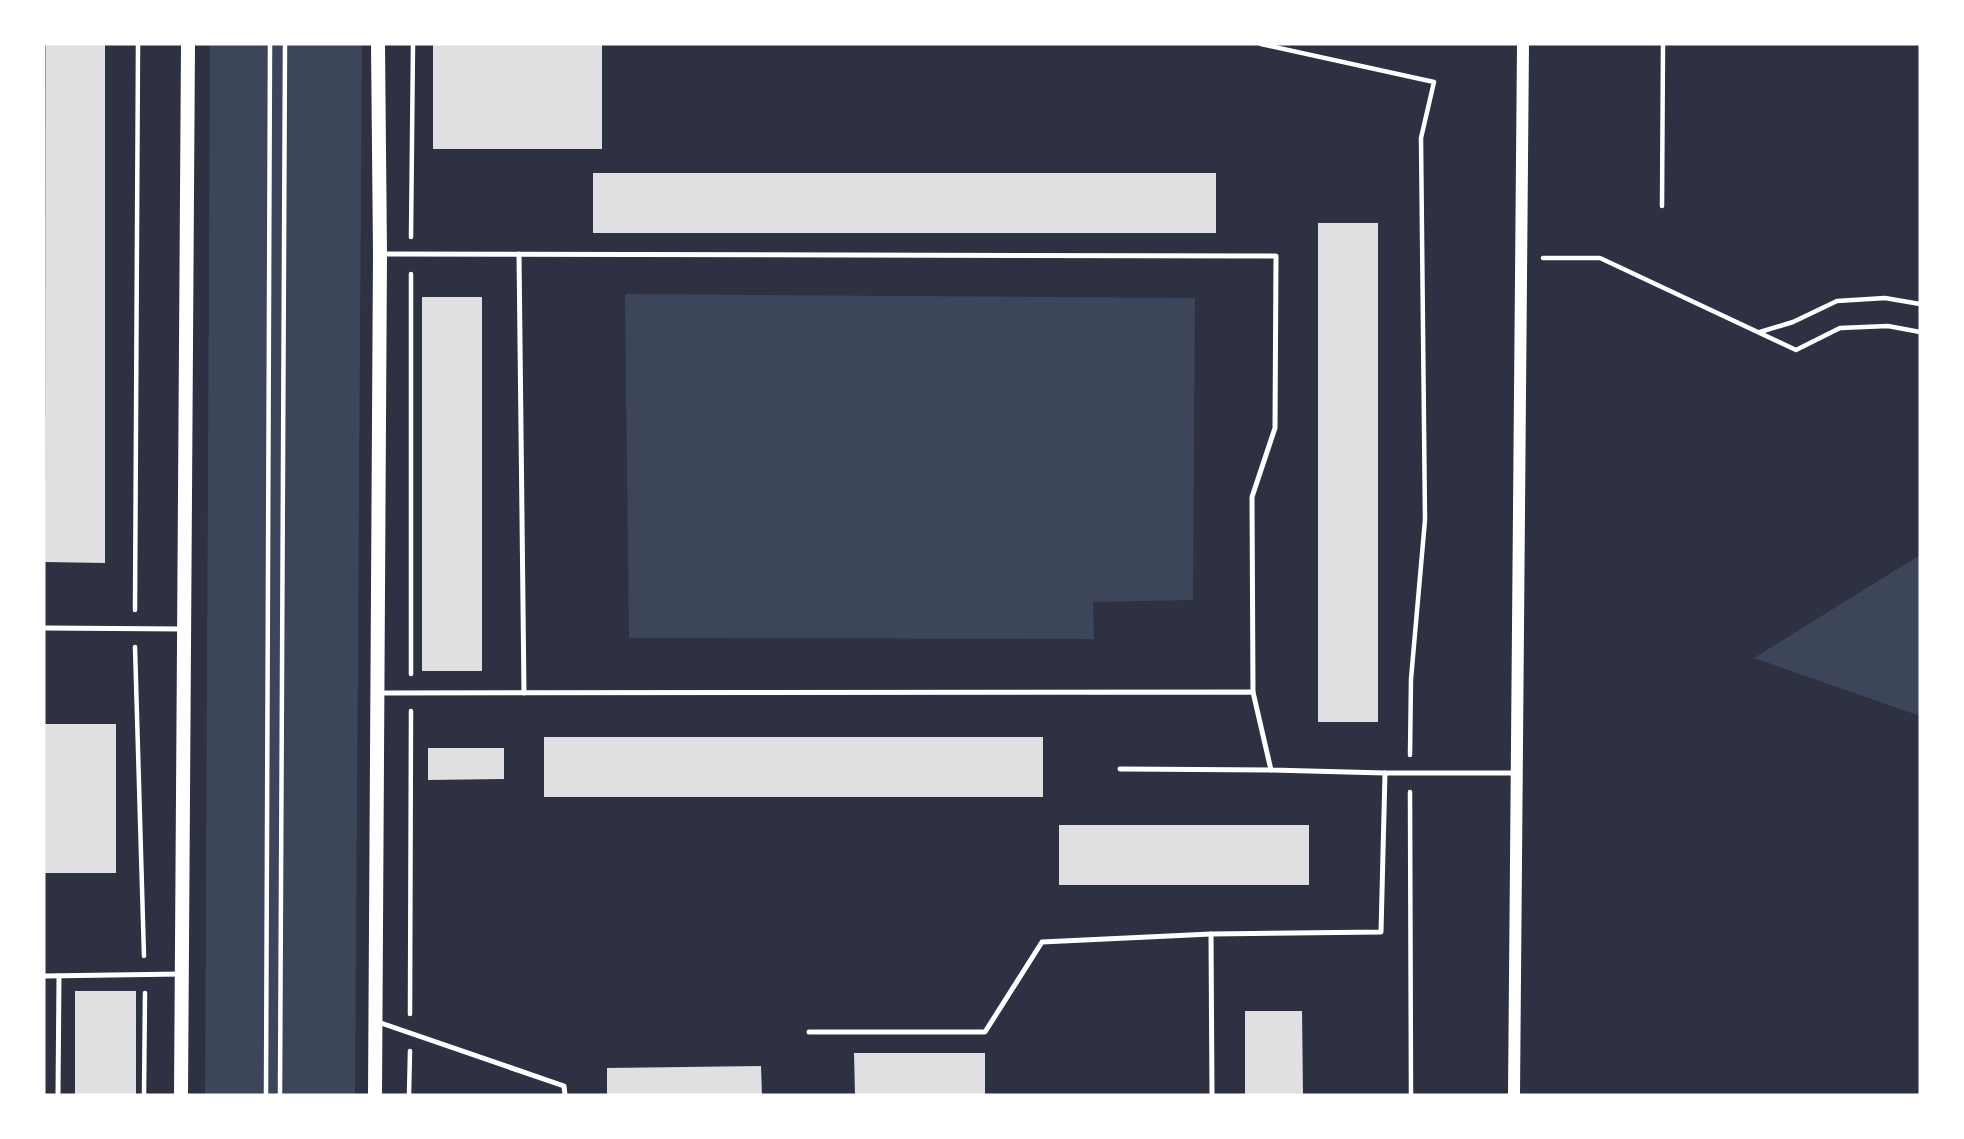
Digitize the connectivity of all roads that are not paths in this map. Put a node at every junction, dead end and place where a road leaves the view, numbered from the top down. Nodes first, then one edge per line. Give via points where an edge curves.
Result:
1 (188, 44) edge
2 (378, 44) edge
3 (1523, 44) edge
4 (380, 254) junction
5 (519, 254) junction
6 (44, 628) edge
7 (183, 629) junction
8 (1253, 692) junction
9 (377, 693) junction
10 (523, 693) junction
11 (1120, 769) dead end
12 (1271, 770) junction
13 (1385, 773) junction
14 (1518, 773) junction
15 (1211, 934) junction
16 (182, 974) junction
17 (44, 976) edge
18 (59, 976) junction
19 (376, 1021) junction
20 (809, 1032) dead end
21 (58, 1095) edge
22 (181, 1095) edge
23 (375, 1095) edge
24 (565, 1095) edge
25 (1212, 1095) edge
26 (1514, 1095) edge

1 - 7 main road
2 - 4 main road
3 - 14 street
4 - 5 lane
4 - 9 main road
5 - 8 lane via 1276,256 1275,428 1252,497
5 - 10 lane
6 - 7 lane
7 - 16 main road
8 - 10 lane
8 - 12 lane
9 - 10 lane
9 - 19 main road
11 - 12 lane
12 - 13 lane
13 - 14 lane
13 - 15 lane via 1381,932
14 - 26 street
15 - 20 lane via 1042,942 985,1032
15 - 25 lane
16 - 18 lane
16 - 22 main road
17 - 18 lane
18 - 21 lane
19 - 23 main road
19 - 24 lane via 564,1086

